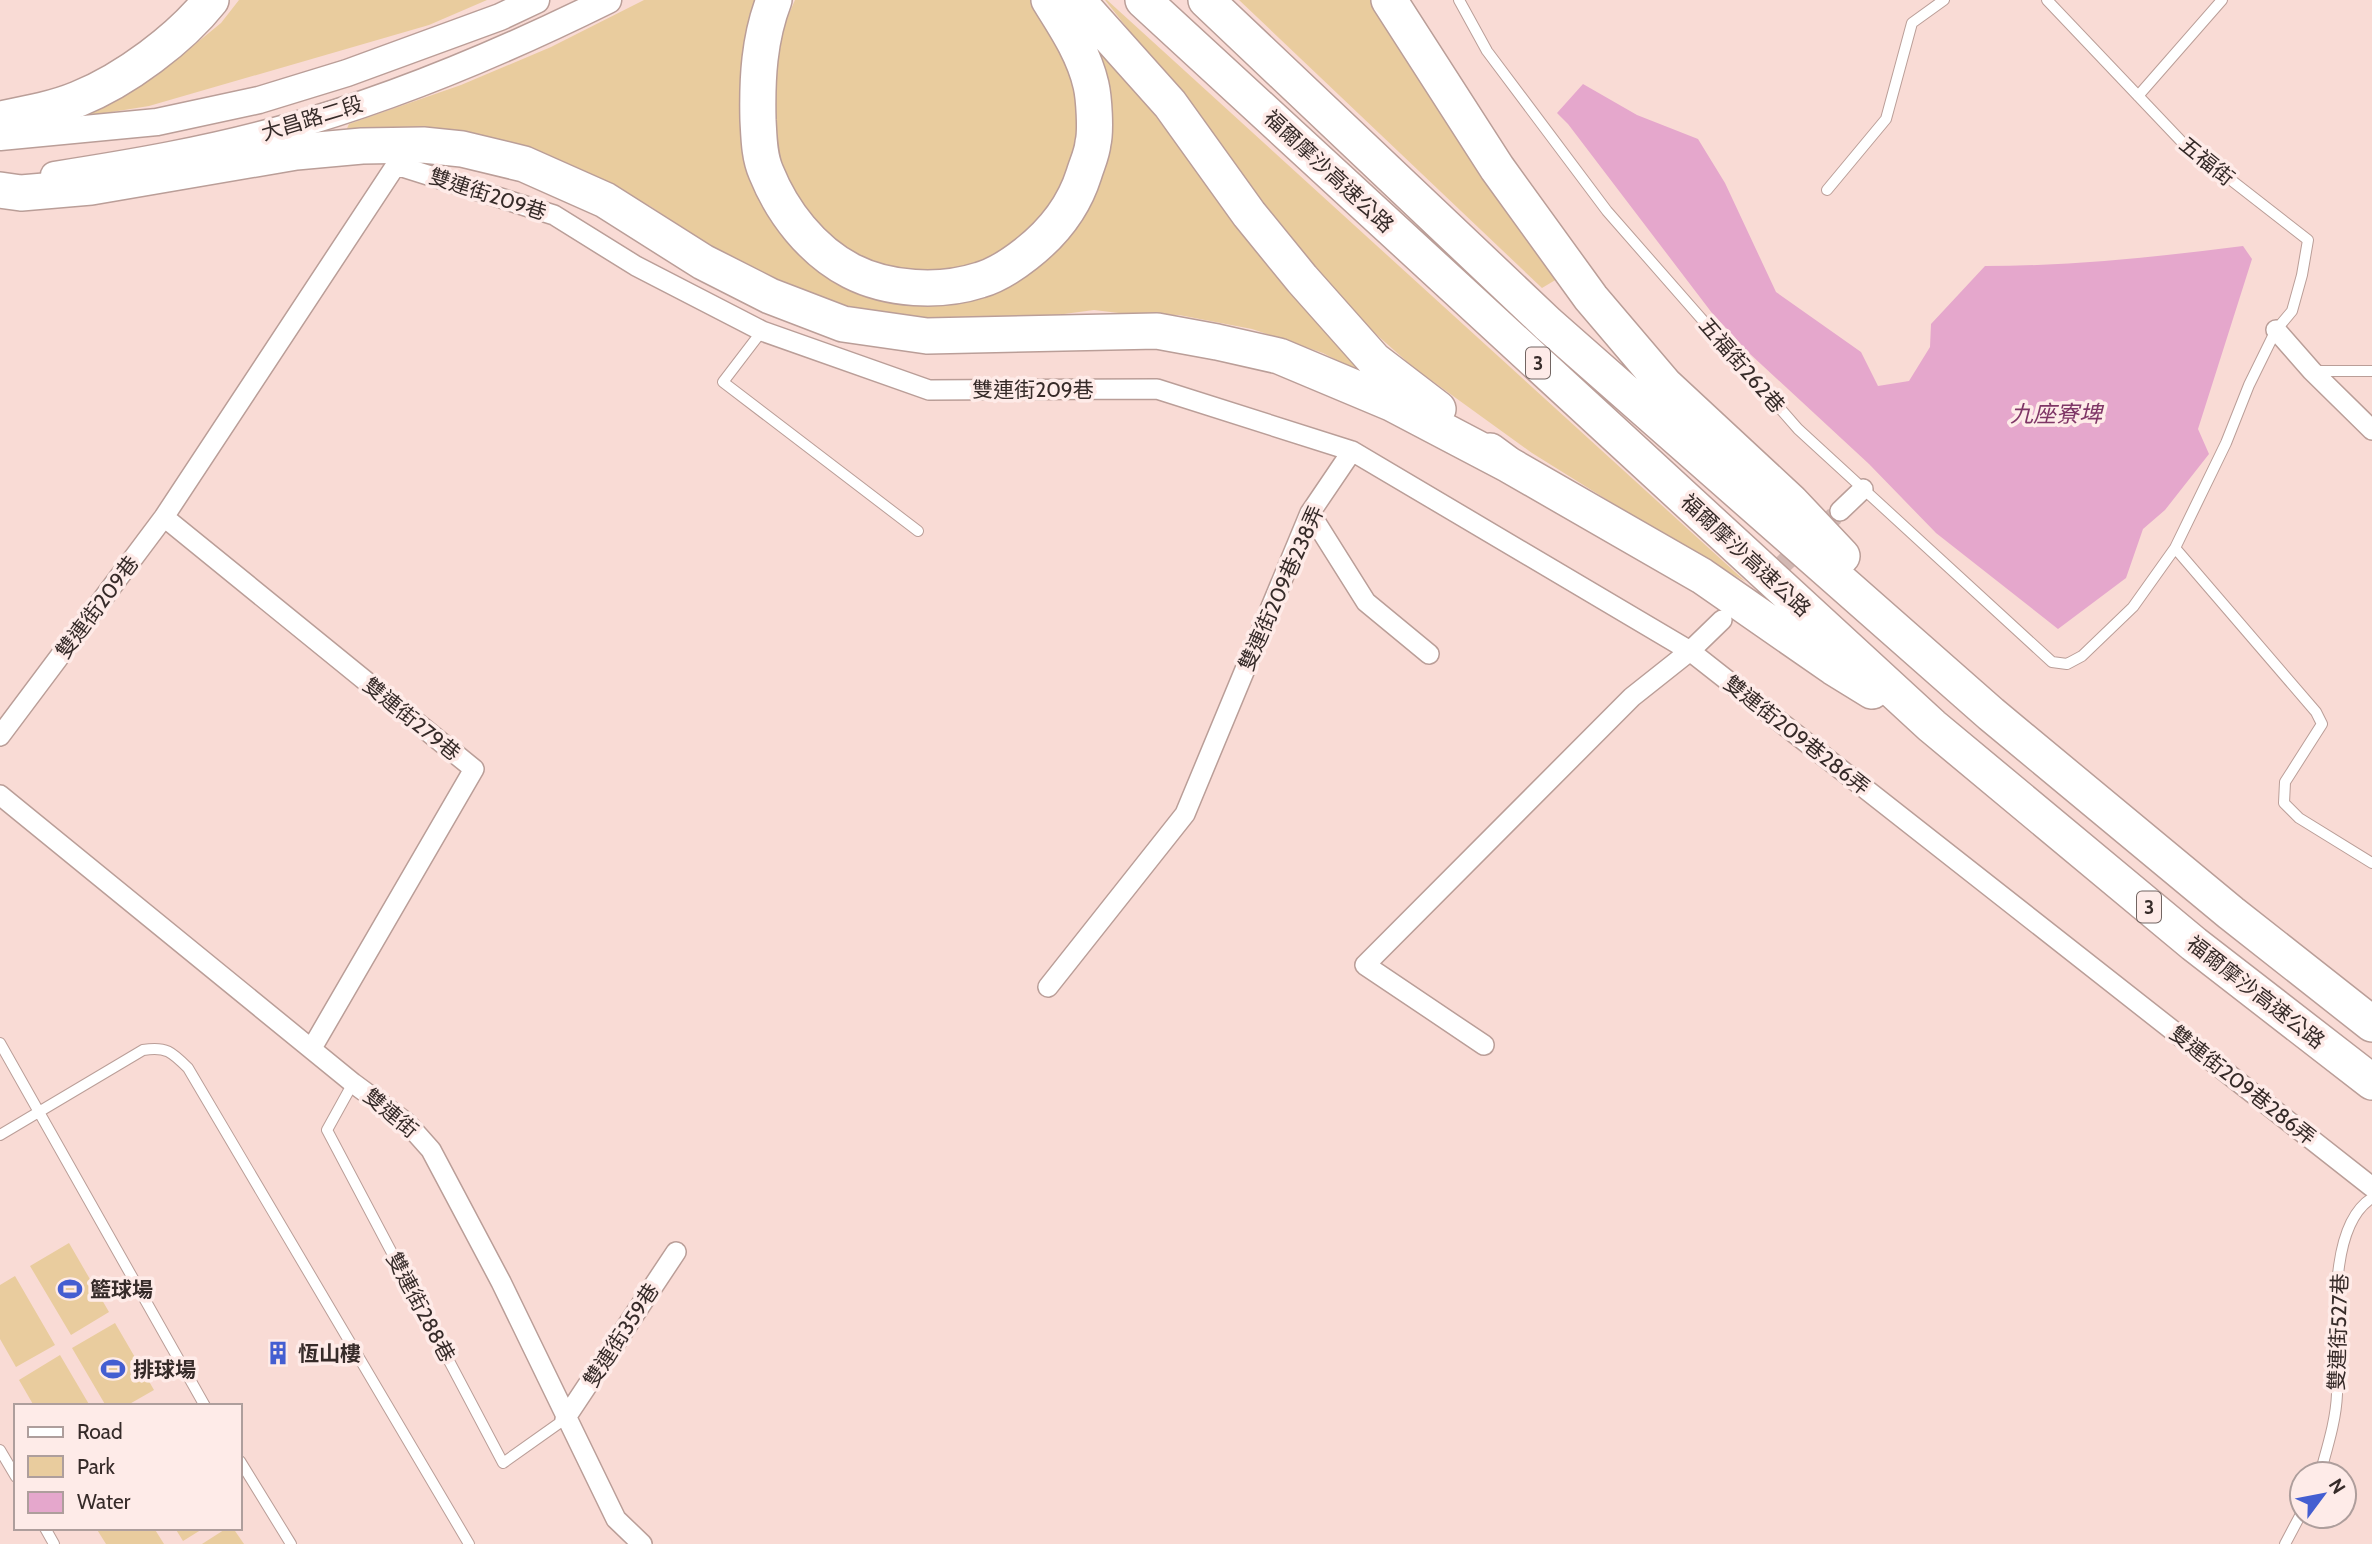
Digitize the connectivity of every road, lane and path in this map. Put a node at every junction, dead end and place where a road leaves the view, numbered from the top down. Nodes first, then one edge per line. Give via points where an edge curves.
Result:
1 (211, 0) edge
2 (536, 0) edge
3 (608, 0) edge
4 (774, 0) edge
5 (1049, 0) edge
6 (1077, 0) edge
7 (1143, 0) edge
8 (1206, 0) edge
9 (1389, 0) edge
10 (1458, 0) edge
11 (1944, 0) edge
12 (2047, 0) edge
13 (2221, 0) edge
14 (2138, 96) junction
15 (0, 118) edge
16 (0, 137) edge
17 (0, 184) edge
18 (0, 190) edge
19 (1827, 190) dead end
20 (2276, 330) junction
21 (762, 331) junction
22 (2312, 371) junction
23 (2372, 371) edge
24 (2372, 430) edge
25 (1352, 451) junction
26 (1509, 465) junction
27 (1863, 489) junction
28 (1840, 511) tunnel mouth
29 (1310, 513) junction
30 (164, 517) junction
31 (918, 531) dead end
32 (2175, 548) junction
33 (1723, 620) tunnel mouth
34 (1690, 651) junction
35 (1429, 654) dead end
36 (1990, 714) junction
37 (1932, 726) junction
38 (0, 736) edge
39 (0, 795) edge
40 (2372, 863) edge
41 (1048, 987) dead end
42 (2372, 1024) edge
43 (0, 1043) edge
44 (1484, 1045) dead end
45 (312, 1048) junction
46 (2372, 1082) edge
47 (353, 1083) junction
48 (39, 1110) junction
49 (0, 1135) edge
50 (2372, 1187) edge
51 (2372, 1198) edge
52 (676, 1252) dead end
53 (204, 1404) edge
54 (565, 1419) junction
55 (0, 1450) edge
56 (2324, 1460) edge
57 (242, 1464) edge
58 (14, 1474) edge
59 (291, 1544) edge
60 (469, 1544) edge
61 (642, 1544) edge

1 - 15 highway via 165,46 109,83 78,99
2 - 16 main road, 大昌路二段 via 347,73 259,100 157,122
3 - 17 main road, 大昌路二段 via 497,53 283,129 159,158
4 - 5 highway via 758,62 758,113 759,144 777,196 818,248 851,271 884,283 941,287 980,280 1009,267 1059,222 1078,191 1094,142 1092,86 1075,41
6 - 26 highway via 1170,104 1249,214 1374,360
7 - 37 highway, 福爾摩沙高速公路 / 3
8 - 36 highway, 福爾摩沙高速公路 / 3 via 1548,324
9 - 36 highway via 1497,168 1591,299 1665,385 1791,502
10 - 27 lane, 五福街262巷 via 1487,51 1607,211 1798,429
11 - 19 lane via 1913,23 1886,119
12 - 14 lane, 五福街
13 - 14 lane
14 - 20 lane, 五福街 via 2181,141 2308,240 2292,311
18 - 26 highway via 91,187 296,152 362,146 462,149 524,164 605,200 703,262 770,296 844,324 927,336 1157,331 1217,342 1279,356 1391,403
20 - 22 street
20 - 32 lane
21 - 25 street, 雙連街209巷 via 929,390 1157,389
21 - 30 street, 雙連街209巷 via 636,266 554,215 396,165
21 - 31 lane via 723,382
22 - 23 lane
22 - 24 street
25 - 29 street, 雙連街209巷238弄
25 - 34 street
26 - 37 highway via 1702,576 1833,667
27 - 28 street
27 - 32 lane, 五福街262巷 via 2052,662 2067,664 2082,656 2133,607
29 - 35 street via 1366,603
29 - 41 street, 雙連街209巷238弄 via 1185,814
30 - 38 street, 雙連街209巷
30 - 45 street, 雙連街279巷 via 474,769
32 - 40 lane via 2322,724 2285,782 2284,803 2299,818
33 - 34 street
34 - 44 street via 1632,696 1365,965
34 - 50 street, 雙連街209巷286弄
36 - 42 highway, 福爾摩沙高速公路 / 3
37 - 46 highway, 福爾摩沙高速公路 / 3 via 2194,944
39 - 45 street, 雙連街
43 - 48 lane
45 - 47 street, 雙連街
47 - 54 street, 雙連街 via 407,1123 431,1150 501,1282
47 - 54 lane, 雙連街288巷 via 327,1130 503,1464
48 - 49 lane
48 - 53 lane
48 - 60 lane via 143,1050 173,1052 188,1068
51 - 56 lane, 雙連街527巷 via 2360,1206 2343,1244 2336,1284 2337,1396
52 - 54 street, 雙連街359巷
54 - 61 street, 雙連街 via 616,1519
55 - 58 lane
57 - 59 lane

